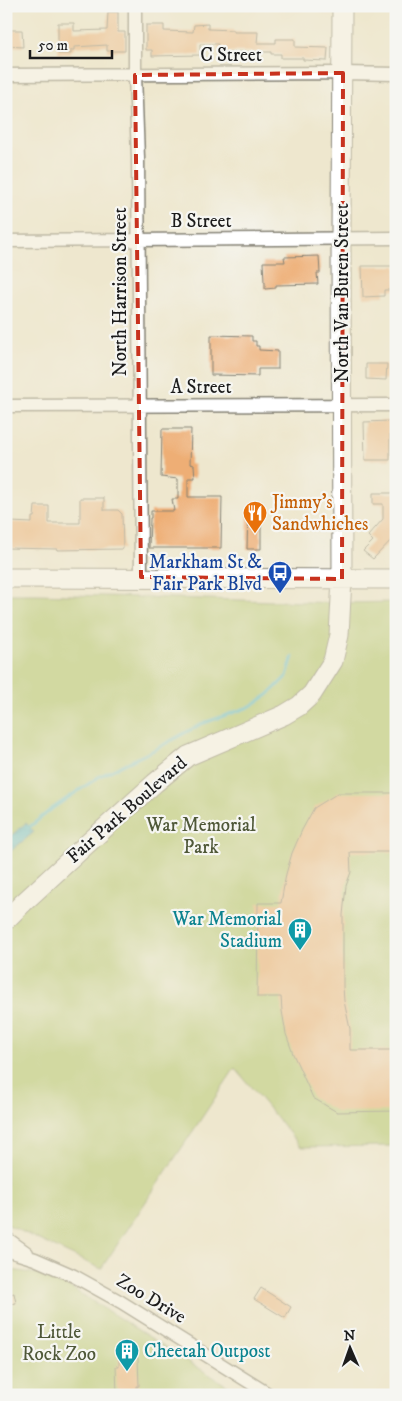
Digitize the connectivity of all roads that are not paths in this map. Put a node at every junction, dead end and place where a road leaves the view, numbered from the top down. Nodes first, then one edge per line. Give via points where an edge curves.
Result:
1 (135, 6) edge
2 (342, 6) edge
3 (342, 73) junction
4 (396, 74) edge
5 (6, 75) edge
6 (135, 75) junction
7 (341, 238) junction
8 (396, 238) edge
9 (138, 240) junction
10 (6, 241) edge
11 (342, 405) junction
12 (396, 405) edge
13 (6, 406) edge
14 (140, 406) junction
15 (141, 577) junction
16 (6, 578) edge
17 (342, 579) junction
18 (396, 579) edge
19 (6, 920) edge
20 (6, 1238) edge
21 (6, 1250) edge
22 (35, 1259) junction
23 (270, 1395) edge

1 - 6 street, North Harrison Street
2 - 3 street, North Van Buren Street
3 - 4 street, C Street
3 - 6 street, C Street
3 - 7 street, North Van Buren Street
5 - 6 street, C Street
6 - 9 street, North Harrison Street
7 - 8 street, B Street
7 - 9 street, B Street
7 - 11 street, North Van Buren Street
9 - 10 street, B Street
9 - 14 street, North Harrison Street
11 - 12 street, A Street
11 - 14 street, A Street
11 - 17 street, North Van Buren Street
13 - 14 street, A Street
14 - 15 street, North Harrison Street
15 - 16 street
15 - 17 street
17 - 18 street
17 - 19 street, Fair Park Boulevard via 337,647 333,661 312,694 284,715 188,756
20 - 22 street, Zoo Drive
21 - 22 street, Zoo Drive
22 - 23 street, Zoo Drive via 121,1302

